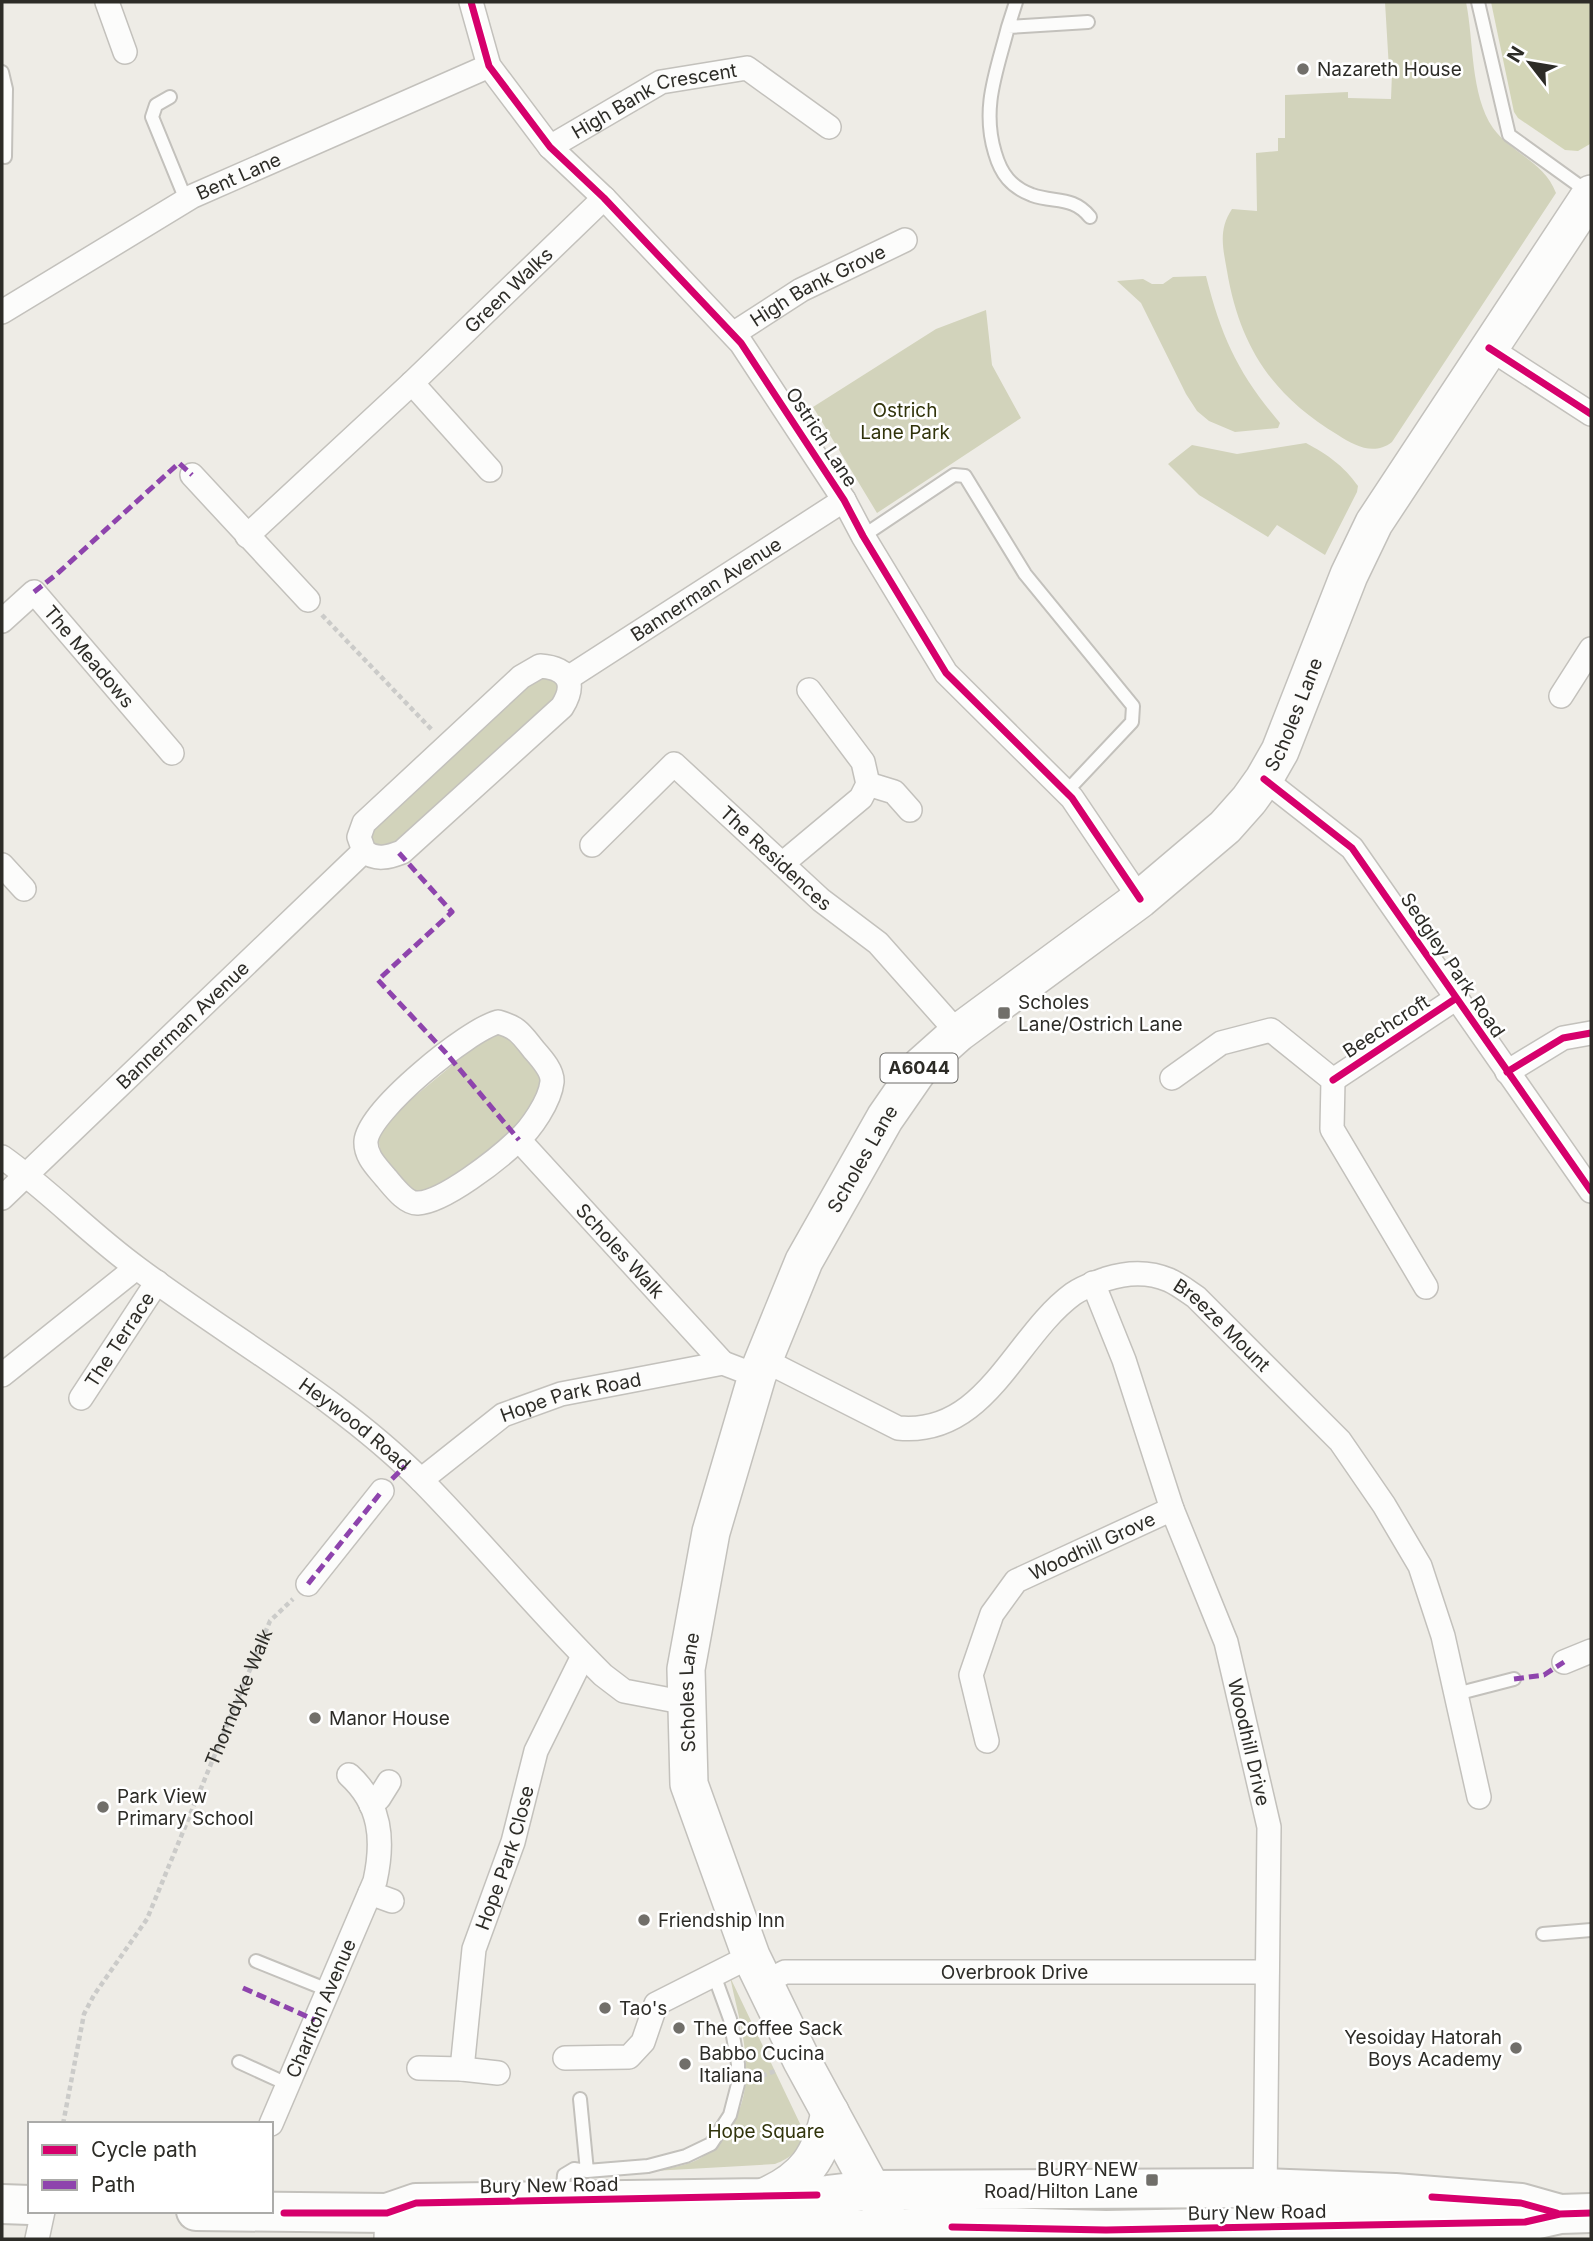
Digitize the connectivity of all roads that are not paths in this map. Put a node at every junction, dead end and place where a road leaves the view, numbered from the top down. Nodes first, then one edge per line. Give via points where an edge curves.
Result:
1 (107, 2) edge
2 (471, 2) edge
3 (1016, 2) edge
4 (1478, 2) edge
5 (1088, 22) dead end
6 (1008, 27) junction
7 (125, 51) dead end
8 (489, 66) junction
9 (2, 72) edge
10 (170, 97) dead end
11 (829, 127) dead end
12 (550, 147) junction
13 (5, 157) dead end
14 (1591, 194) edge
15 (604, 198) junction
16 (186, 200) junction
17 (1090, 217) dead end
18 (905, 240) dead end
19 (2, 312) edge
20 (733, 334) junction
21 (1489, 348) junction
22 (412, 383) junction
23 (1591, 414) edge
24 (490, 470) dead end
25 (191, 475) dead end
26 (844, 500) junction
27 (247, 536) junction
28 (863, 536) junction
29 (308, 600) road end
30 (2, 621) edge
31 (1591, 649) edge
32 (568, 678) junction
33 (809, 690) dead end
34 (1560, 696) dead end
35 (172, 753) dead end
36 (1264, 779) junction
37 (868, 784) junction
38 (1066, 792) junction
39 (910, 810) dead end
40 (592, 845) dead end
41 (364, 851) junction
42 (782, 864) junction
43 (2, 865) edge
44 (24, 888) dead end
45 (1140, 899) junction
46 (1455, 999) junction
47 (958, 1032) junction
48 (1591, 1033) edge
49 (1507, 1072) junction
50 (1172, 1078) dead end
51 (1334, 1080) junction
52 (519, 1140) junction
53 (2, 1157) edge
54 (27, 1175) junction
55 (1591, 1191) edge
56 (2, 1198) edge
57 (136, 1268) junction
58 (157, 1282) junction
59 (1093, 1283) junction
60 (1426, 1287) dead end
61 (746, 1367) junction
62 (2, 1375) edge
63 (81, 1398) dead end
64 (400, 1479) junction
65 (1172, 1509) junction
66 (308, 1584) road end
67 (1591, 1651) edge
68 (583, 1656) junction
69 (1564, 1662) dead end
70 (1514, 1679) dead end
71 (1456, 1694) junction
72 (687, 1703) junction
73 (987, 1741) dead end
74 (349, 1775) dead end
75 (389, 1782) dead end
76 (1479, 1797) dead end
77 (371, 1805) junction
78 (370, 1893) junction
79 (392, 1901) dead end
80 (1591, 1930) edge
81 (1543, 1934) dead end
82 (256, 1961) dead end
83 (758, 1969) junction
84 (1267, 1972) junction
85 (714, 1975) junction
86 (328, 1990) junction
87 (565, 2058) dead end
88 (239, 2062) dead end
89 (419, 2068) dead end
90 (462, 2069) junction
91 (498, 2074) dead end
92 (287, 2084) junction
93 (580, 2099) dead end
94 (830, 2112) junction
95 (272, 2122) edge
96 (587, 2171) junction
97 (1265, 2188) junction
98 (873, 2190) junction
99 (762, 2198) junction
100 (562, 2200) junction
101 (2, 2204) edge
102 (28, 2205) edge
103 (43, 2213) edge
104 (265, 2213) edge
105 (1576, 2214) edge
106 (389, 2222) edge
107 (1266, 2228) junction
108 (979, 2233) edge
109 (895, 2234) edge
110 (1106, 2235) edge
111 (746, 2236) edge
112 (37, 2239) edge

1 - 7 street
2 - 8 street, Ostrich Lane
3 - 6 lane
4 - 14 lane via 1509,135
5 - 6 lane
6 - 17 lane via 989,100 989,134 998,163 1018,188 1074,203
8 - 12 street, Ostrich Lane
8 - 16 street, Bent Lane
9 - 13 lane
10 - 16 lane via 156,105 152,117
11 - 12 street, High Bank Crescent via 747,68 661,82
12 - 15 street, Ostrich Lane
14 - 21 main road, Scholes Lane / A6044
15 - 20 street, Ostrich Lane
15 - 22 street, Green Walks
16 - 19 street, Bent Lane
18 - 20 street, High Bank Grove via 801,290
20 - 26 street, Ostrich Lane
21 - 23 street
21 - 36 main road, Scholes Lane / A6044 via 1374,523 1280,751
22 - 24 street
22 - 27 street, Green Walks
25 - 27 street
26 - 28 street, Ostrich Lane
26 - 32 street, Bannerman Avenue
27 - 29 street
28 - 38 street, Ostrich Lane via 946,673
28 - 38 lane via 954,475 965,476 1025,574 1133,706 1132,722
30 - 35 street, The Meadows via 34,592
31 - 34 street
32 - 41 street via 571,686 562,707 402,852 375,857
32 - 41 street via 551,667 533,669 364,823 359,837
33 - 37 street via 863,762
36 - 45 main road, Scholes Lane / A6044 via 1225,827
36 - 46 street, Sedgley Park Road via 1352,848
37 - 39 street via 894,792
37 - 42 street via 861,798
38 - 45 street, Ostrich Lane
40 - 42 street, The Residences via 674,764
41 - 54 street, Bannerman Avenue
42 - 47 street, The Residences via 878,943
43 - 44 street
45 - 47 main road, Scholes Lane / A6044
46 - 49 street, Sedgley Park Road
46 - 51 street, Beechcroft
47 - 61 main road, Scholes Lane / A6044 via 921,1066 885,1118
48 - 49 street via 1563,1038
49 - 55 street, Sedgley Park Road
50 - 51 street, Beechcroft via 1221,1043 1271,1030
51 - 60 street, Beechcroft via 1332,1129
52 - 52 street via 542,1110 552,1081 514,1027 498,1022 446,1053 391,1102 369,1129 366,1140 369,1157 413,1203 448,1192
52 - 61 street, Scholes Walk
53 - 54 street, Heywood Road
54 - 56 street, Bannerman Avenue
54 - 57 street, Heywood Road
57 - 58 street, Heywood Road
57 - 62 street
58 - 63 street, The Terrace
58 - 64 street, Heywood Road via 367,1432
59 - 61 street, Breeze Mount via 1056,1308 970,1408 912,1430
59 - 65 street, Woodhill Drive via 1124,1360
59 - 71 street, Breeze Mount via 1123,1273 1147,1273 1196,1297 1340,1441 1420,1566
61 - 64 street, Hope Park Road via 561,1394 503,1415
61 - 72 main road, Scholes Lane / A6044 via 686,1669
64 - 66 street
64 - 68 street, Heywood Road
65 - 73 street, Woodhill Grove via 1016,1581 992,1614 971,1675
65 - 84 street, Woodhill Drive via 1226,1642 1269,1828
67 - 69 street
68 - 72 street, Heywood Road via 624,1692
68 - 90 street, Hope Park Close via 536,1751 513,1842 474,1949
70 - 71 lane
71 - 76 street, Breeze Mount
72 - 83 main road, Scholes Lane / A6044 via 688,1784
74 - 77 street, Charlton Avenue via 363,1788
75 - 77 street
77 - 78 street, Charlton Avenue via 381,1855
78 - 79 street
78 - 86 street, Charlton Avenue
80 - 81 lane
82 - 86 lane
83 - 84 street, Overbrook Drive
83 - 85 street, Overbrook Drive
83 - 94 main road, Scholes Lane / A6044
84 - 97 street, Woodhill Drive
85 - 87 street, Overbrook Drive via 656,2004 643,2042 629,2057
85 - 96 lane via 730,2019 738,2064 730,2115 711,2144 686,2156
86 - 92 street, Charlton Avenue
88 - 92 lane
89 - 90 street
90 - 91 street
92 - 95 street, Charlton Avenue
93 - 96 lane
94 - 98 main road, Scholes Lane / A6044
94 - 99 main road via 821,2147 812,2161 787,2186
96 - 100 lane via 574,2169 564,2175
97 - 98 highway, Bury New Road
97 - 105 highway, Bury New Road via 1521,2203
97 - 107 street, Woodhill Drive
98 - 99 highway, Bury New Road
98 - 109 main road, A6044
99 - 100 highway, Bury New Road
100 - 106 highway, Bury New Road via 416,2203
101 - 102 highway
103 - 112 street
104 - 106 highway, Bury New Road
105 - 107 highway, Bury New Road via 1525,2222
106 - 111 highway, Bury New Road via 414,2229
107 - 110 highway, Bury New Road
108 - 109 highway, Bury New Road
108 - 110 highway, Bury New Road
109 - 111 highway, Bury New Road

